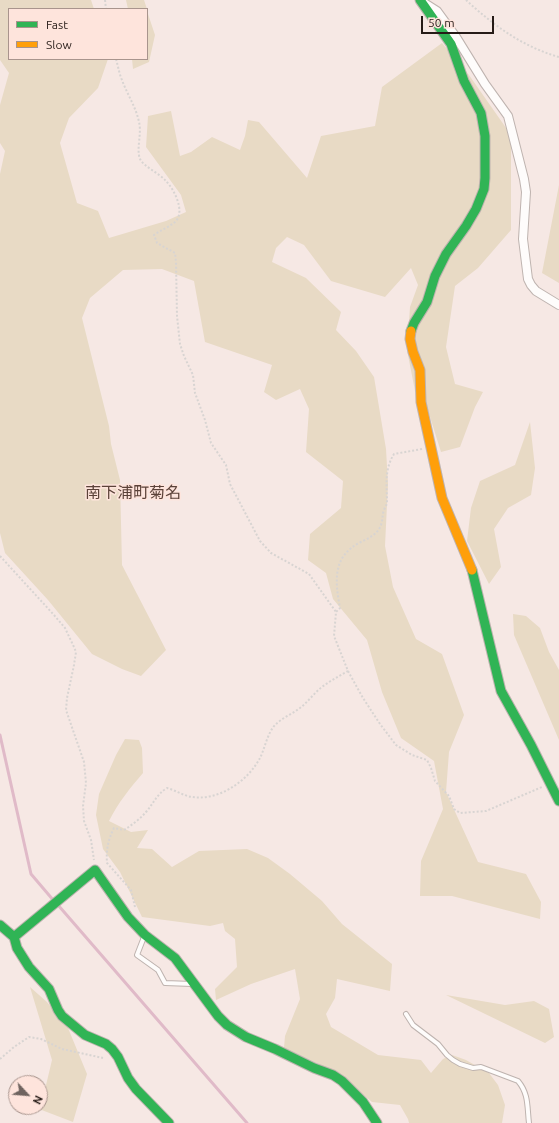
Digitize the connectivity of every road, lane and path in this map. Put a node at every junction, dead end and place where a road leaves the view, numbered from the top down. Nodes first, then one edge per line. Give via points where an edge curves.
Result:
1 (466, 0) edge
2 (421, 1) edge
3 (559, 57) edge
4 (116, 60) edge
5 (559, 306) edge
6 (431, 448) junction
7 (0, 556) edge
8 (336, 612) junction
9 (348, 671) junction
10 (550, 784) junction
11 (559, 801) edge
12 (95, 870) junction
13 (135, 909) dead end
14 (0, 925) edge
15 (145, 935) junction
16 (14, 937) junction
17 (195, 984) junction
18 (406, 1014) dead end
19 (103, 1058) dead end
20 (0, 1059) edge
21 (168, 1123) edge
22 (377, 1123) edge
23 (529, 1123) edge

1 - 3 path via 516,39
2 - 5 street via 437,12 456,37 508,116 526,192 523,239 528,279 536,291
2 - 6 street via 451,44 464,82 481,113 485,136 486,178 476,209 446,254 435,276 427,302 411,332 412,352 420,370 420,402
4 - 8 path via 121,79 140,124 140,157 143,164 167,182 180,209 175,222 154,235 157,243 175,253 176,316 180,344 193,375 195,393 211,443 226,465 230,484 260,541 271,553 309,574
6 - 8 path via 394,454 390,459 387,469 387,504 382,524 378,532 348,550 341,558 337,588 340,608
6 - 10 street via 442,498 471,565 501,691
7 - 12 path via 65,628 76,652 66,710 84,762 84,821 91,840
8 - 9 path via 334,636
9 - 10 path via 363,698 396,745 412,755 427,760 435,781 449,796 454,809 460,813 486,812
9 - 13 path via 321,687 302,706 274,726 254,768 234,787 202,797 191,797 167,788 159,793 136,822 124,830 114,828 106,850 107,863 131,890
10 - 11 street
12 - 15 street
12 - 16 street
14 - 16 street
15 - 17 street via 171,954
15 - 17 lane via 137,955 158,970 165,983
16 - 21 street via 28,967 49,989 62,1016 85,1035 112,1049 136,1089
17 - 22 street via 227,1025 246,1037 337,1078 357,1095
18 - 23 lane via 413,1025 438,1044 453,1060 518,1081 527,1099
19 - 20 path via 62,1049 41,1039 29,1037

